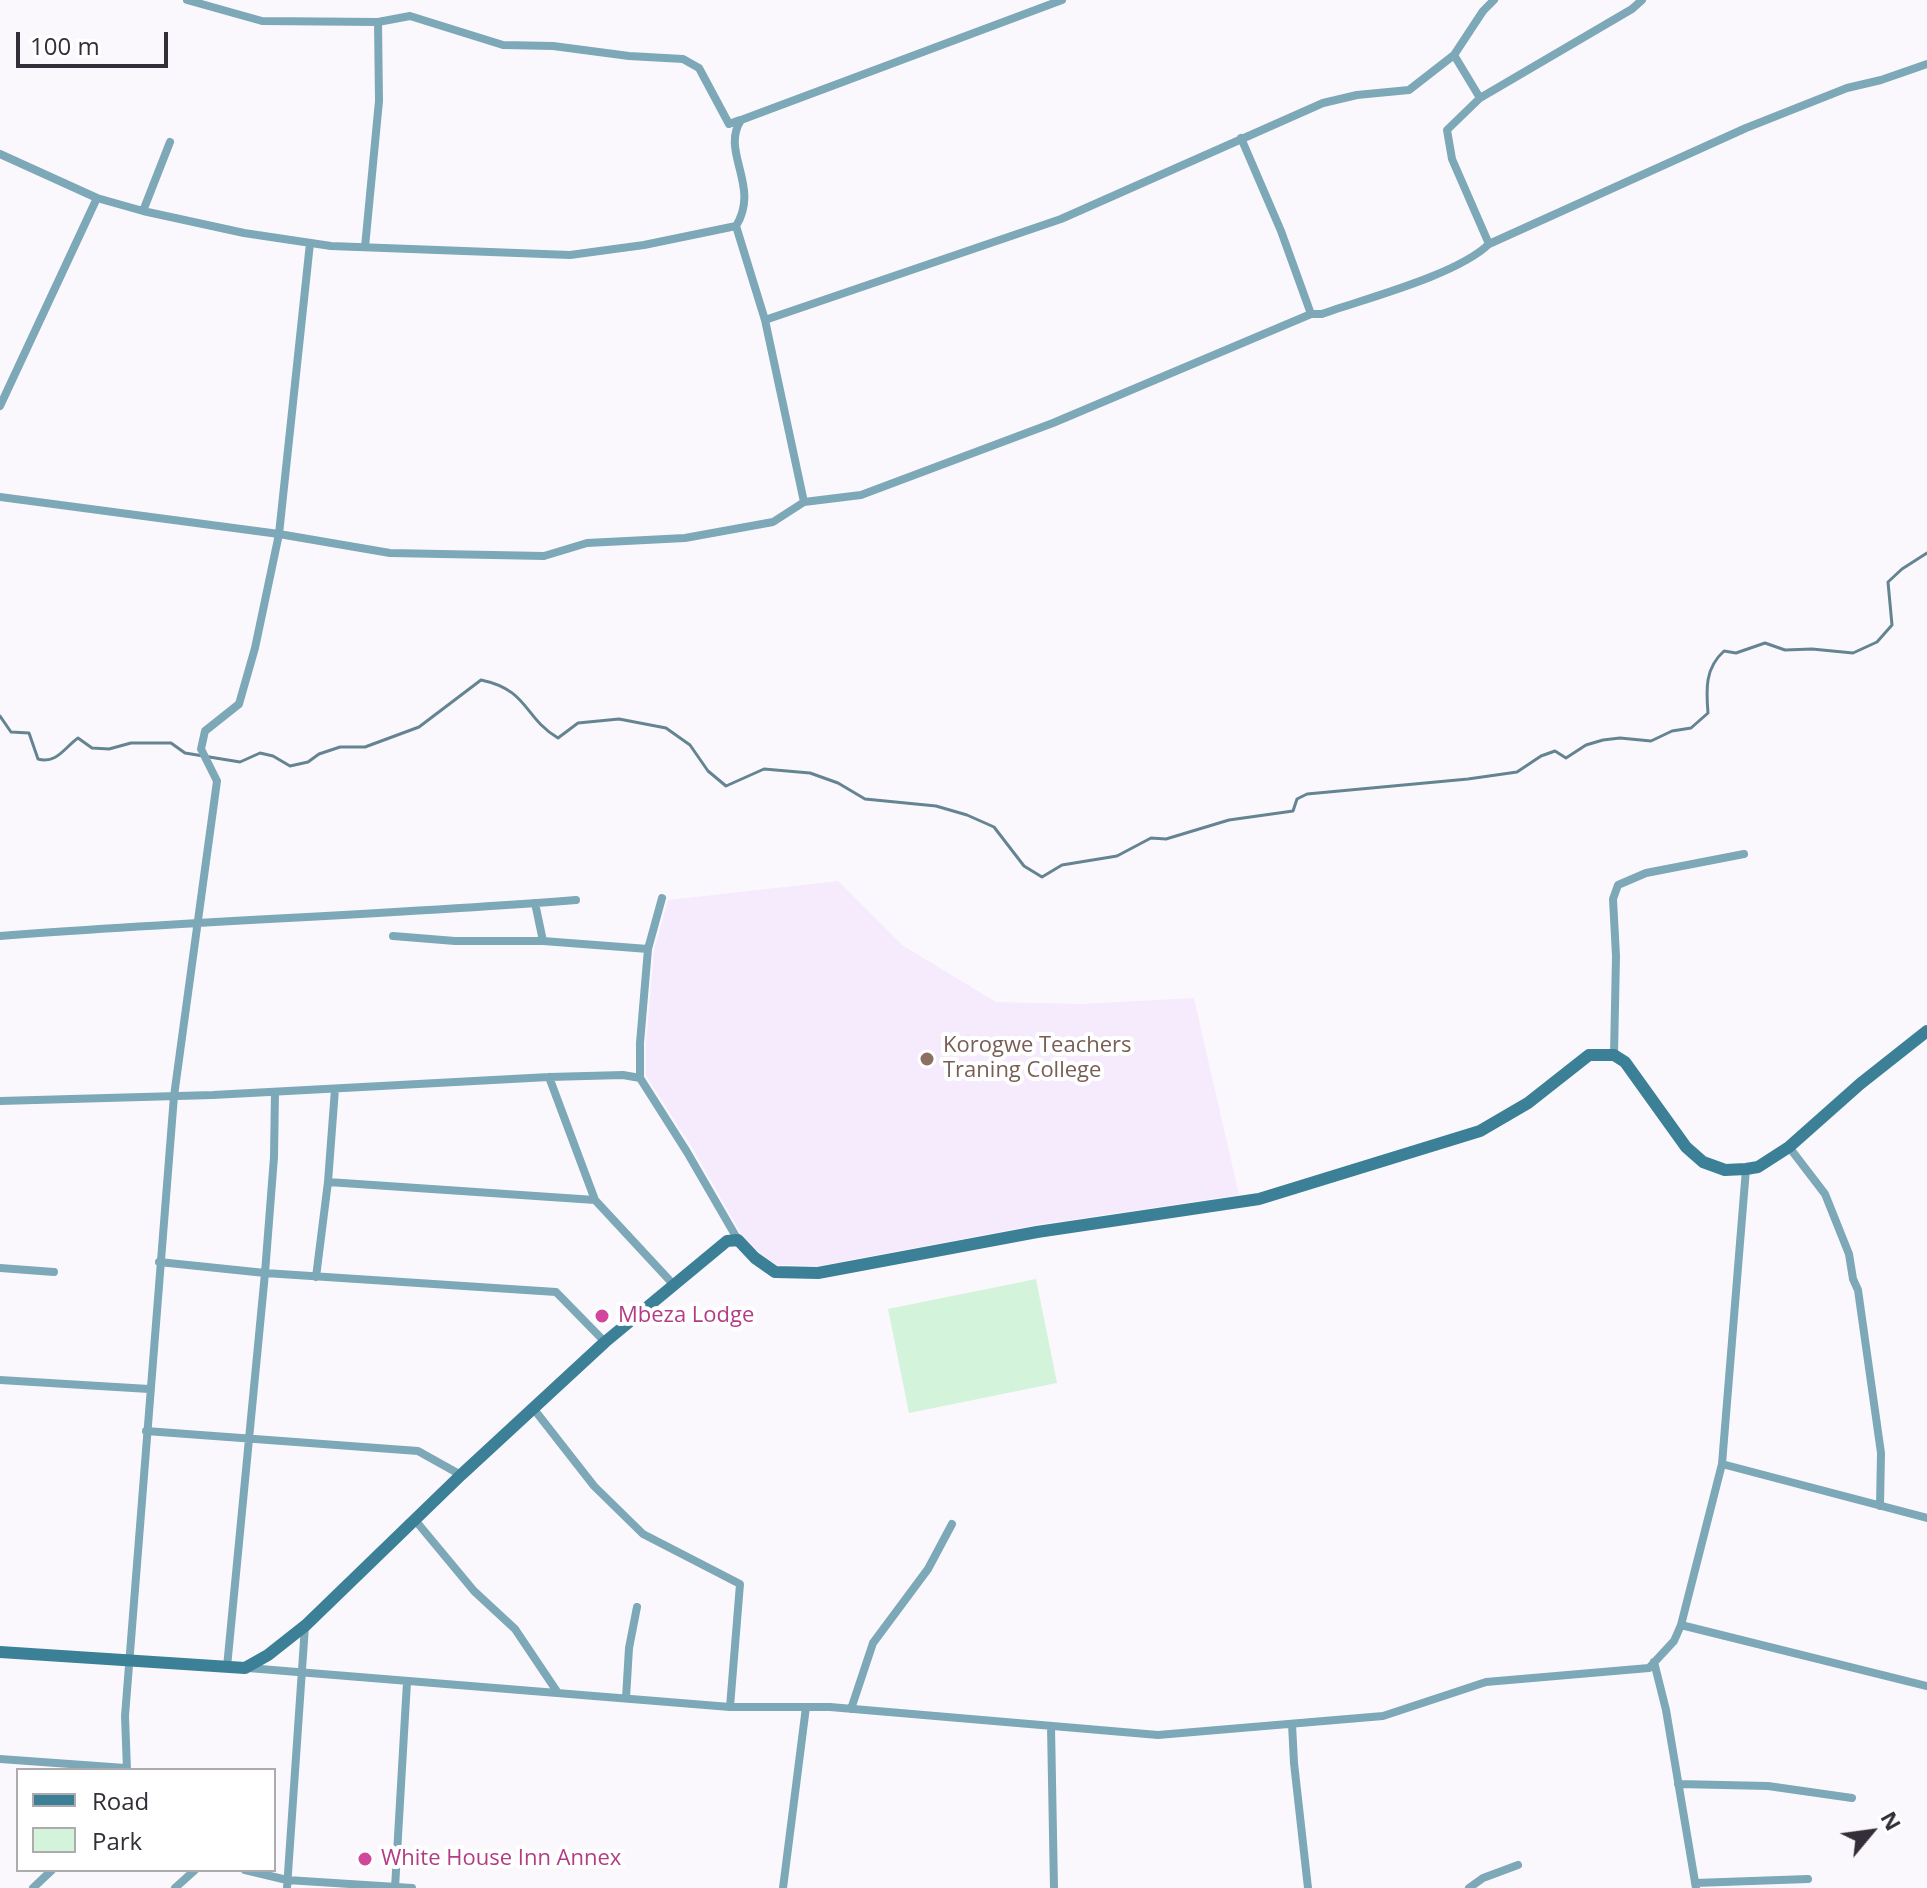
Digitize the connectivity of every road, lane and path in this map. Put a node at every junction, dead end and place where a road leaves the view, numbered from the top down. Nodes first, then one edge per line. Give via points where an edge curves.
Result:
1 (187, 0) edge
2 (1062, 0) edge
3 (1494, 0) edge
4 (1642, 0) edge
5 (378, 22) junction
6 (1454, 55) junction
7 (1927, 64) edge
8 (1480, 98) junction
9 (741, 120) junction
10 (1241, 138) junction
11 (170, 142) dead end
12 (0, 154) edge
13 (97, 198) junction
14 (143, 211) junction
15 (736, 226) junction
16 (310, 243) junction
17 (1489, 244) junction
18 (365, 247) junction
19 (1311, 314) junction
20 (765, 320) junction
21 (0, 406) edge
22 (0, 497) edge
23 (804, 502) junction
24 (279, 534) junction
25 (1744, 854) dead end
26 (662, 898) dead end
27 (576, 900) dead end
28 (535, 903) junction
29 (196, 922) junction
30 (0, 936) edge
31 (393, 936) dead end
32 (543, 941) junction
33 (648, 949) junction
34 (1927, 1031) edge
35 (1614, 1055) junction
36 (549, 1077) junction
37 (640, 1078) junction
38 (335, 1089) junction
39 (275, 1092) junction
40 (174, 1096) junction
41 (0, 1101) edge
42 (1789, 1147) junction
43 (1746, 1169) junction
44 (328, 1182) junction
45 (595, 1200) junction
46 (738, 1240) junction
47 (159, 1262) junction
48 (0, 1268) edge
49 (54, 1272) dead end
50 (265, 1273) junction
51 (316, 1277) junction
52 (673, 1284) junction
53 (605, 1342) junction
54 (0, 1380) edge
55 (149, 1389) junction
56 (533, 1408) junction
57 (146, 1431) junction
58 (248, 1439) junction
59 (1722, 1464) junction
60 (461, 1475) junction
61 (1880, 1506) junction
62 (1927, 1518) edge
63 (415, 1520) junction
64 (952, 1524) dead end
65 (637, 1607) dead end
66 (306, 1625) junction
67 (1681, 1625) junction
68 (0, 1652) edge
69 (131, 1661) junction
70 (1654, 1662) junction
71 (227, 1667) junction
72 (245, 1668) junction
73 (303, 1673) junction
74 (407, 1682) junction
75 (1927, 1686) edge
76 (558, 1693) junction
77 (626, 1698) junction
78 (730, 1707) junction
79 (806, 1707) junction
80 (851, 1709) junction
81 (1292, 1724) junction
82 (1051, 1726) junction
83 (0, 1759) edge
84 (113, 1768) edge
85 (126, 1768) edge
86 (1678, 1784) junction
87 (1852, 1798) dead end
88 (1518, 1865) dead end
89 (50, 1872) edge
90 (193, 1872) edge
91 (251, 1872) edge
92 (1808, 1879) dead end
93 (287, 1884) edge
94 (1695, 1886) edge
95 (395, 1887) edge
96 (33, 1888) edge
97 (175, 1888) edge
98 (412, 1888) edge
99 (783, 1888) edge
100 (1054, 1888) edge
101 (1308, 1888) edge
102 (1469, 1888) edge

1 - 5 street via 262,21
2 - 9 street
3 - 6 street
4 - 8 street
5 - 9 street via 410,16 503,45 683,59 699,68 729,124
5 - 18 street via 379,101
6 - 8 street
6 - 10 street via 1409,90 1323,103
7 - 17 street via 1847,88 1746,128
8 - 17 street via 1447,130 1452,159
9 - 15 street via 734,141 746,197
10 - 19 street
10 - 20 street via 1061,219
11 - 14 street
12 - 13 street
13 - 14 street
13 - 21 street
14 - 16 street
15 - 18 street via 570,255
15 - 20 street
16 - 18 street
16 - 24 street
17 - 19 street via 1445,271
19 - 23 street via 1009,440 861,495
20 - 23 street
22 - 24 street
23 - 24 street via 773,522 685,538 587,543 544,556 390,553
24 - 29 street via 239,704 205,731 201,749 217,781
25 - 35 street via 1646,873 1618,885 1613,899
26 - 33 street
27 - 28 street
28 - 29 street
28 - 32 street
29 - 30 street
29 - 40 street
31 - 32 street
32 - 33 street
33 - 37 street
34 - 42 street
35 - 43 street via 1703,1162 1725,1170
35 - 46 street via 1589,1055 1528,1103 1480,1131 1259,1199 1037,1232 818,1273 775,1272
36 - 37 street
36 - 38 street
36 - 45 street
37 - 46 street
38 - 39 street
38 - 44 street
39 - 40 street
39 - 50 street
40 - 41 street
40 - 47 street
42 - 43 street
42 - 61 street via 1825,1194 1849,1254 1881,1453
43 - 59 street
44 - 45 street
44 - 51 street
45 - 52 street
46 - 52 street via 718,1246
47 - 50 street
47 - 55 street
48 - 49 street
50 - 51 street
50 - 58 street
51 - 53 street via 556,1292
52 - 53 street
53 - 56 street
54 - 55 street
55 - 57 street
56 - 60 street
56 - 78 street via 594,1486 643,1534 740,1584
57 - 58 street
57 - 69 street
58 - 60 street via 418,1451
58 - 71 street
59 - 61 street
59 - 67 street
60 - 63 street
61 - 62 street
63 - 66 street
63 - 76 street via 474,1591 515,1629
64 - 80 street via 928,1569 873,1643
65 - 77 street
66 - 72 street
66 - 73 street
67 - 70 street
67 - 75 street
68 - 69 street
69 - 71 street
69 - 85 street
70 - 81 street via 1649,1668 1486,1682 1383,1716
70 - 86 street
71 - 72 street
72 - 73 street
73 - 74 street
73 - 93 street
74 - 76 street
74 - 95 street
76 - 77 street
77 - 78 street
78 - 79 street
79 - 80 street
79 - 99 street
80 - 82 street
81 - 82 street via 1158,1735
81 - 101 street
82 - 100 street
83 - 84 street
86 - 87 street via 1768,1786
86 - 94 street
88 - 102 street
89 - 96 street
90 - 97 street
91 - 93 street
92 - 94 street
93 - 95 street
95 - 98 street

